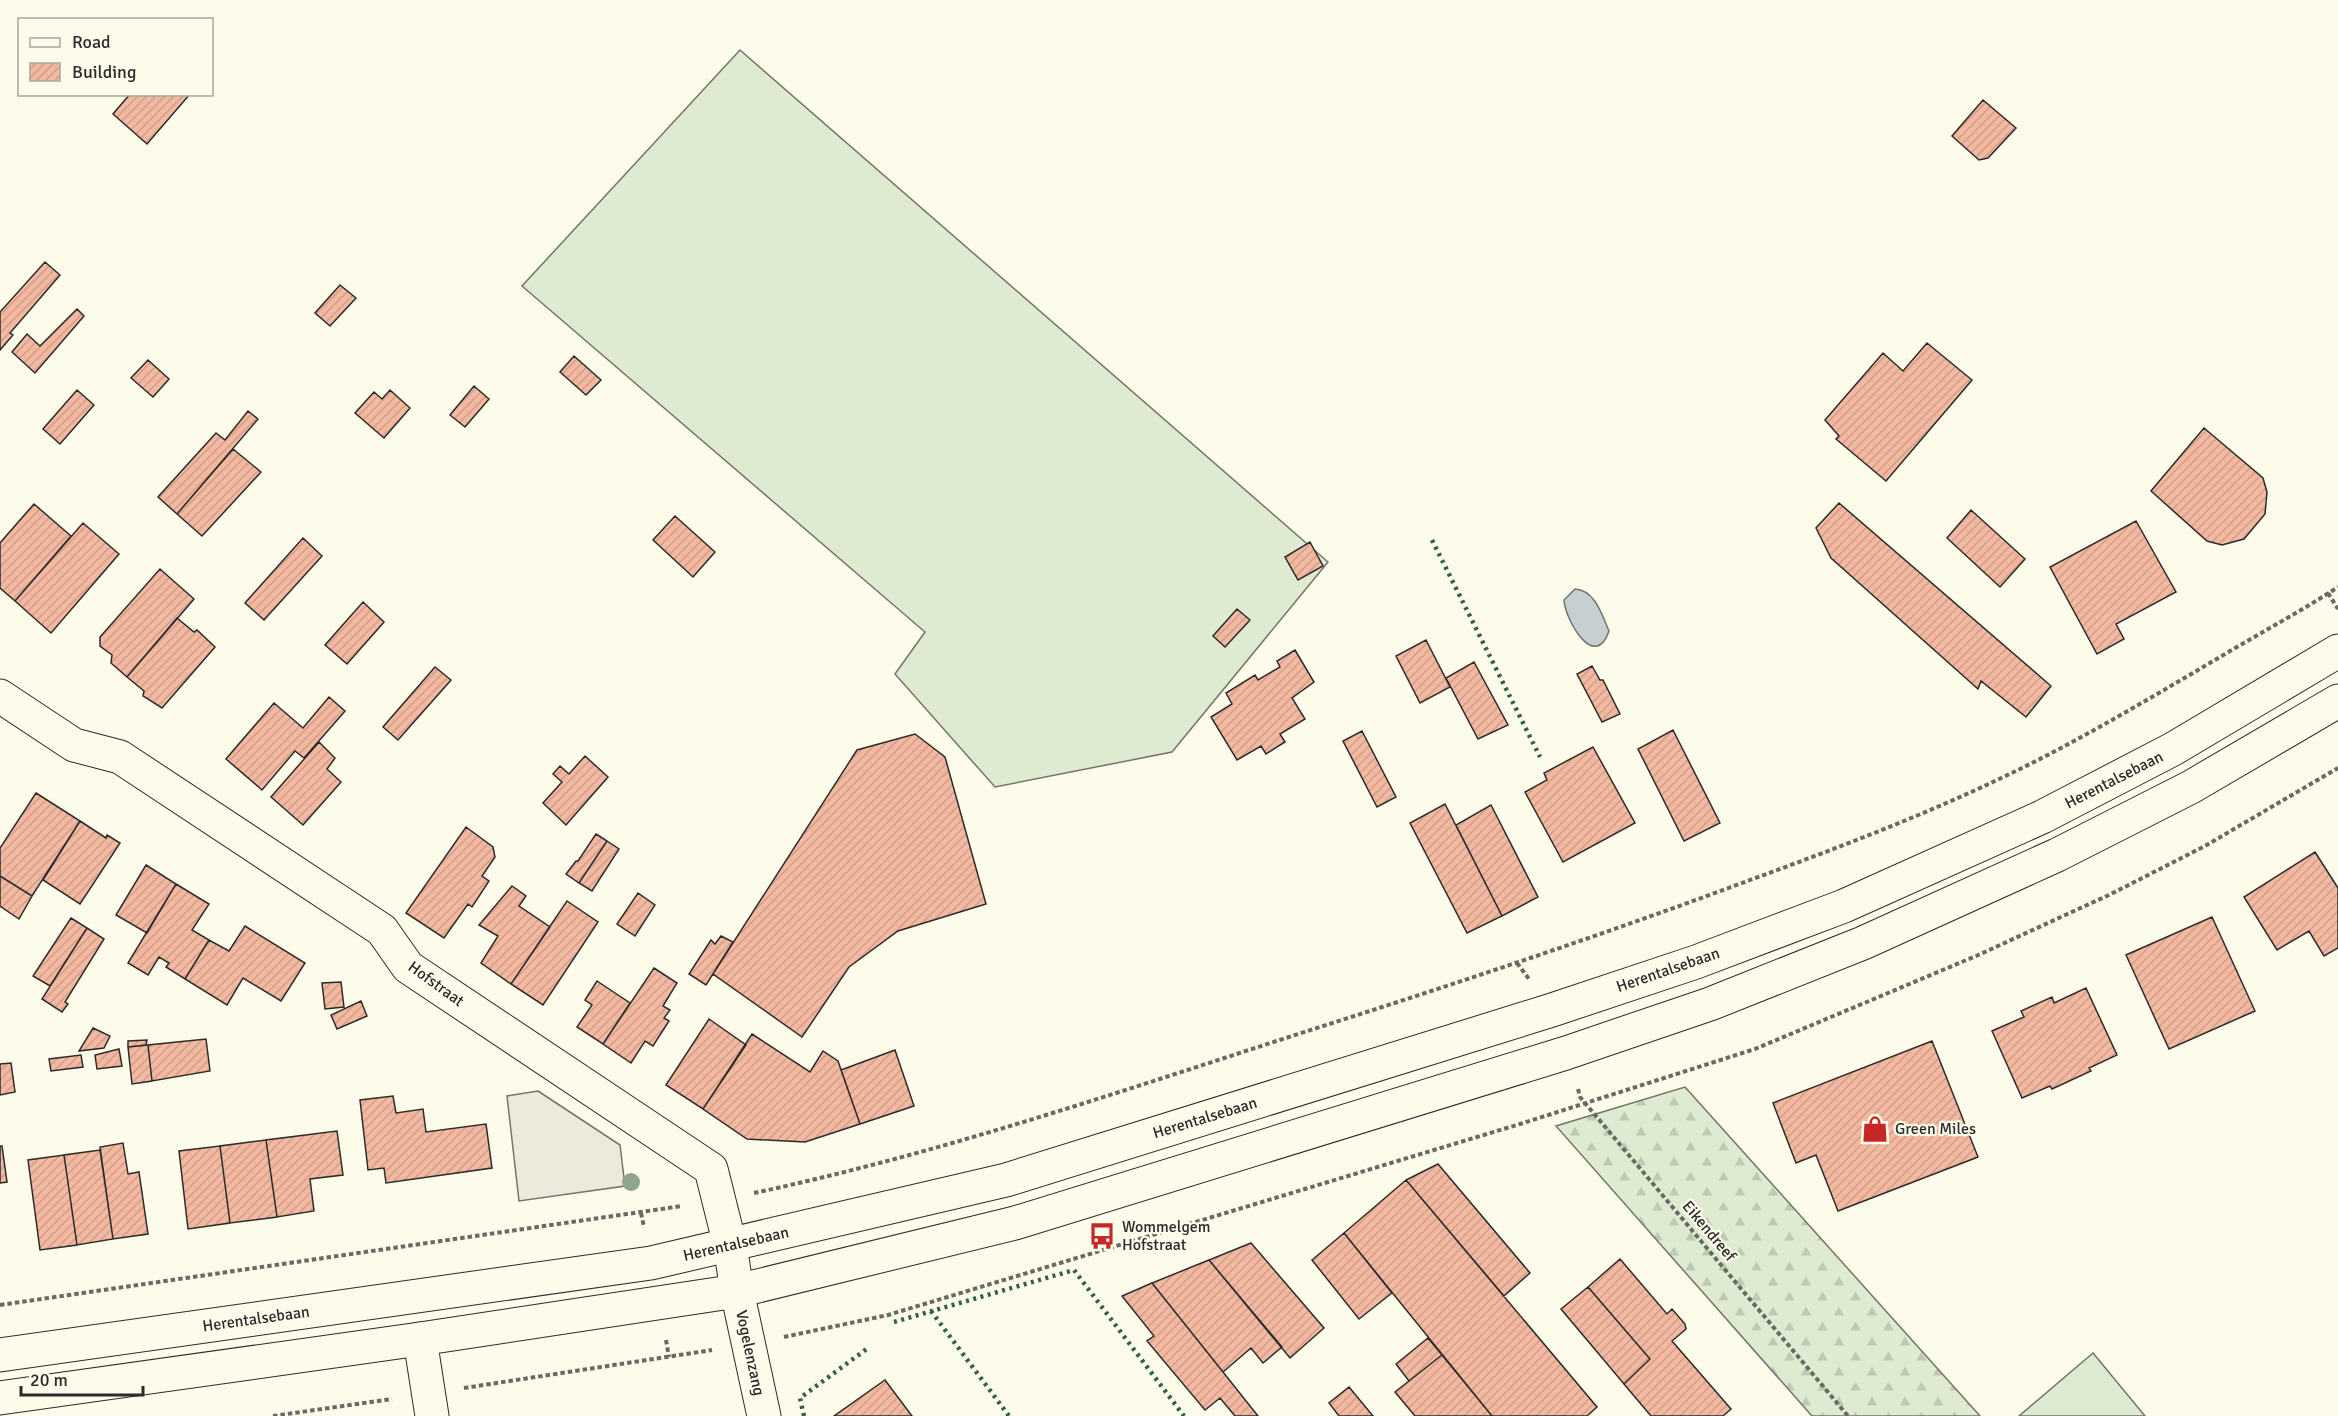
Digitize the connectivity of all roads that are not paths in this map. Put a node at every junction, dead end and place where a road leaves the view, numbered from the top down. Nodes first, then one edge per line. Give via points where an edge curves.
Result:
1 (2338, 651) edge
2 (0, 696) edge
3 (2338, 700) edge
4 (730, 1245) junction
5 (737, 1291) junction
6 (420, 1339) junction
7 (0, 1355) edge
8 (0, 1398) edge
9 (430, 1405) edge
10 (764, 1416) edge

1 - 4 main road, Herentalsebaan via 2173,749 2042,817 1845,906 1717,954 1552,1010 1006,1180
2 - 4 main road, Hofstraat via 74,745 120,757 382,930 408,968 711,1169
3 - 5 main road via 2191,787 2057,855 1863,943 1710,1004 1566,1053 1014,1223
4 - 5 main road, Hofstraat
4 - 7 main road, Herentalsebaan via 651,1263
5 - 6 main road
5 - 10 main road, Vogelenzang
6 - 8 main road
6 - 9 main road

